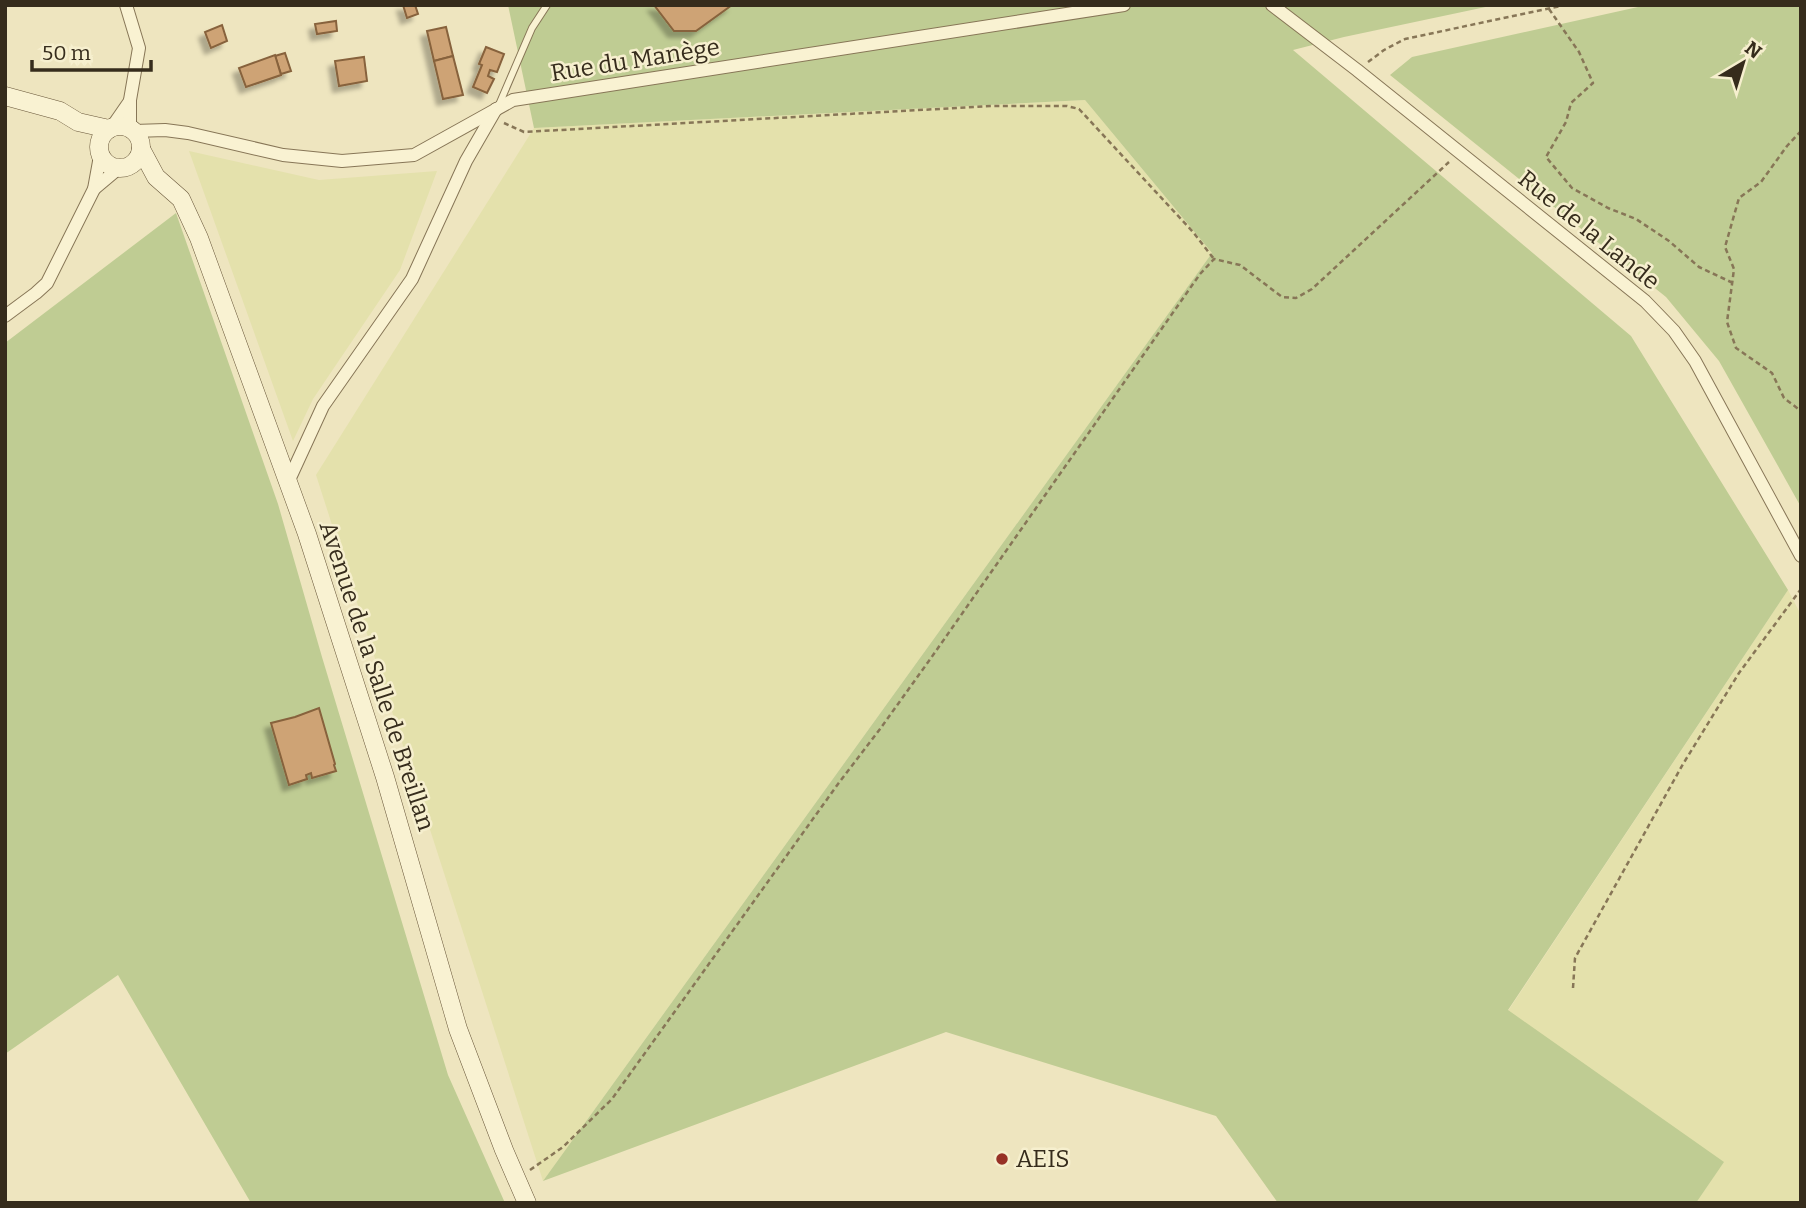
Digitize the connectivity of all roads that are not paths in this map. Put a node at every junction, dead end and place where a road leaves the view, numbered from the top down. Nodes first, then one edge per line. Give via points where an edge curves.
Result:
1 (127, 5) edge
2 (547, 5) edge
3 (1124, 5) edge
4 (1272, 5) edge
5 (5, 96) edge
6 (494, 113) junction
7 (78, 122) junction
8 (128, 135) junction
9 (99, 154) junction
10 (121, 169) junction
11 (156, 177) junction
12 (94, 189) junction
13 (5, 316) edge
14 (289, 480) junction
15 (1801, 556) edge
16 (527, 1203) edge

1 - 8 street, Avenue de la Salle de Breillan via 139,48
2 - 6 lane
3 - 6 street, Rue du Manège via 513,100
4 - 15 street, Rue de la Lande via 1645,300 1695,362
5 - 7 street via 60,111
6 - 8 street, Rue du Manège via 414,155 342,161 283,155 165,130
6 - 14 street via 466,161 411,279 323,405
7 - 8 street
7 - 9 street
8 - 9 street via 101,136
8 - 10 street via 135,162
8 - 11 street, Avenue de la Salle de Breillan
9 - 10 street via 109,166
9 - 12 street
10 - 11 street, Avenue de la Salle de Breillan
10 - 12 street
11 - 14 street, Avenue de la Salle de Breillan via 181,199 199,238
12 - 13 street via 47,284
14 - 16 street, Avenue de la Salle de Breillan via 386,777 458,1029

